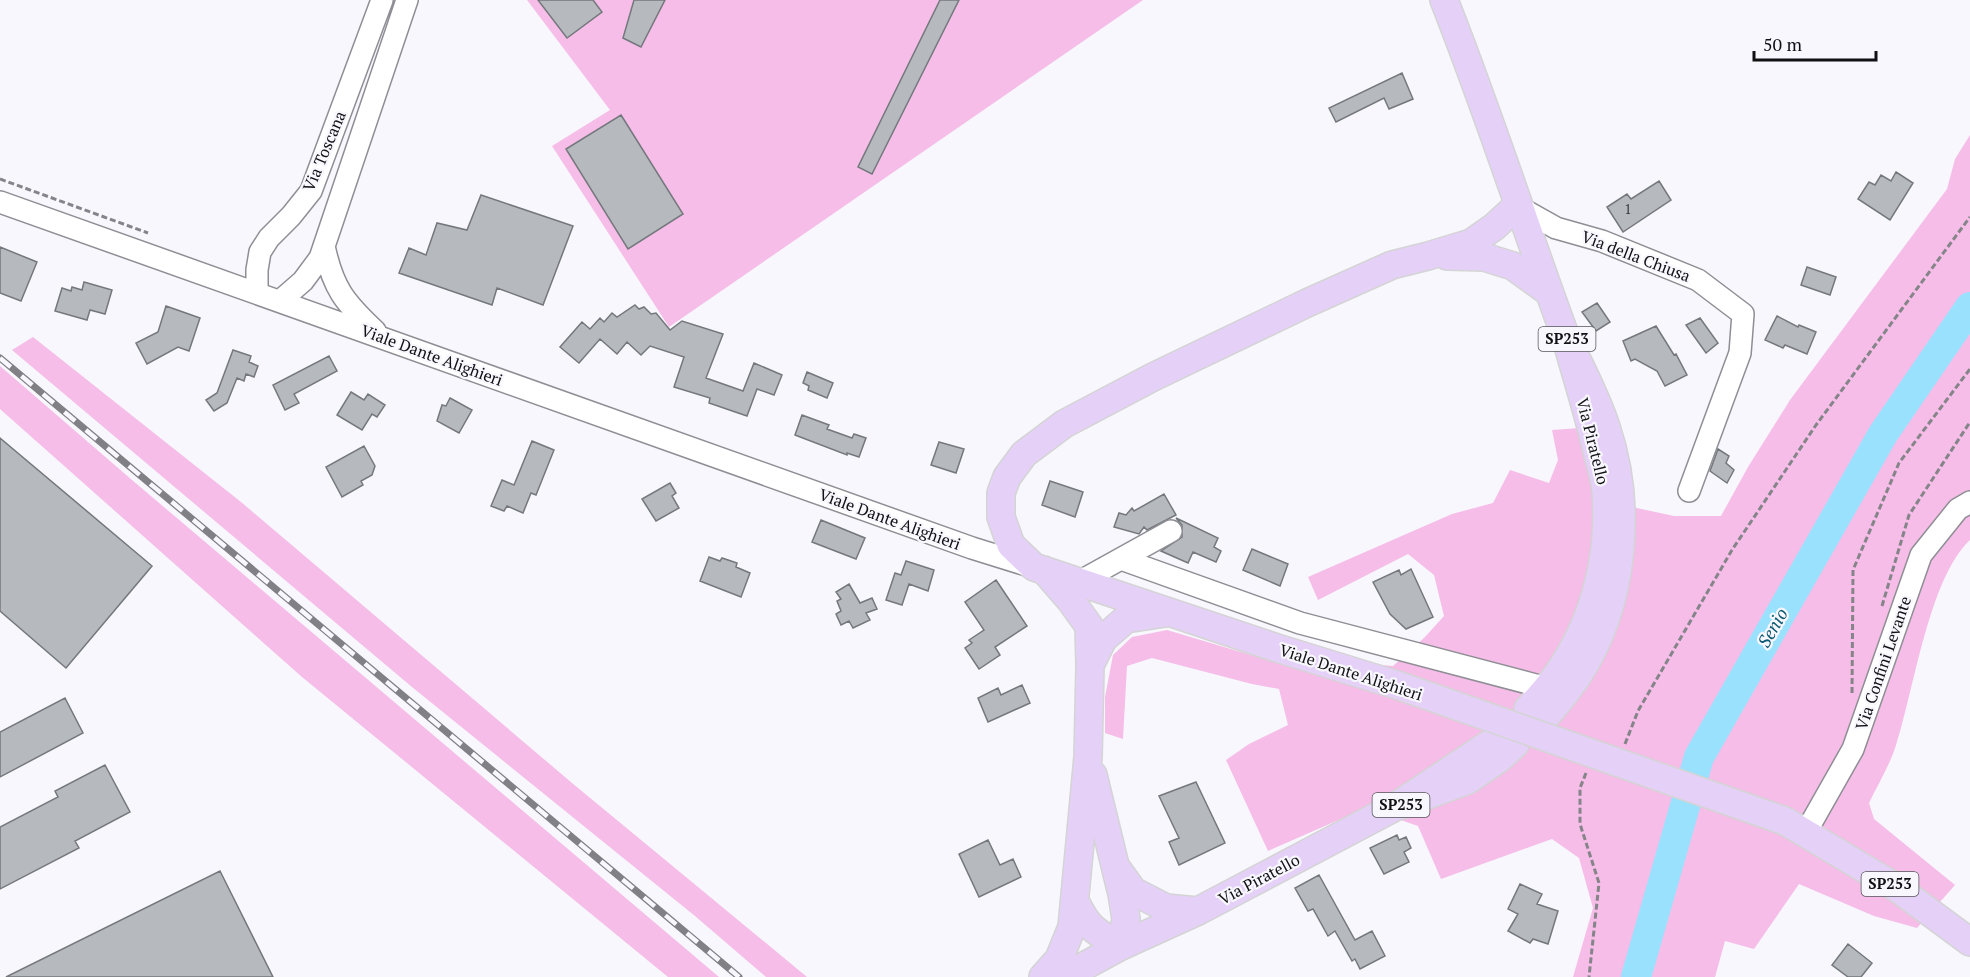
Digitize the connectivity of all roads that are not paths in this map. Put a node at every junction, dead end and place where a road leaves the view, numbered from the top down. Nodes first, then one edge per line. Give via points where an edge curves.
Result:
1 (382, 0) edge
2 (407, 0) edge
3 (1444, 0) edge
4 (0, 202) edge
5 (1517, 206) junction
6 (324, 246) junction
7 (1428, 256) junction
8 (1549, 292) junction
9 (256, 293) junction
10 (280, 301) junction
11 (1565, 335) junction
12 (382, 337) junction
13 (1689, 491) dead end
14 (1970, 502) edge
15 (1171, 531) dead end
16 (1121, 559) junction
17 (1038, 568) junction
18 (1079, 582) junction
19 (1170, 612) junction
20 (1090, 666) junction
21 (1547, 688) junction
22 (1506, 742) dead end
23 (1088, 757) junction
24 (1796, 826) junction
25 (1118, 870) junction
26 (1075, 901) junction
27 (1198, 911) junction
28 (1970, 942) edge
29 (1121, 946) junction
30 (1043, 977) edge
31 (1064, 977) edge

1 - 9 street, Via Toscana via 311,191 260,252
2 - 6 street, Via Toscana
3 - 5 main road, Via Piratello via 1504,160
4 - 9 street, Viale Dante Alighieri
5 - 7 main road, SP253 via 1471,243
5 - 8 main road, Via Piratello / SP253
5 - 13 street, Via della Chiusa via 1556,228 1602,241 1698,280 1743,314 1740,353
6 - 10 street, Via Toscana via 321,258 303,281
6 - 12 street via 329,268 350,308
7 - 8 main road, SP253 via 1484,256 1513,266
7 - 17 main road, SP253 via 1392,265 1153,376 1064,424 1024,454 1006,477 1001,493 1002,517 1011,545
8 - 11 main road, Via Piratello / SP253
9 - 10 street, Viale Dante Alighieri
10 - 12 street, Viale Dante Alighieri
11 - 21 main road, Via Piratello / SP253 via 1606,489 1605,539 1601,575 1590,614 1566,662
11 - 21 main road, Via Piratello / SP253 via 1606,428 1618,477 1621,522 1610,607 1594,644 1579,674 1538,712
12 - 17 street, Viale Dante Alighieri via 972,548
14 - 24 street, Via Confini Levante via 1958,508 1921,555 1853,749
15 - 16 street
16 - 18 street
16 - 21 street via 1300,623
17 - 18 main road, Viale Dante Alighieri / SP253
17 - 20 main road, SP253 via 1089,626
18 - 19 main road, Viale Dante Alighieri / SP253
19 - 20 main road, SP253 via 1126,619 1103,639
19 - 24 main road, Viale Dante Alighieri / SP253, bridge via 1397,685
20 - 23 main road, SP253
22 - 27 main road, Via Piratello / SP253 via 1395,807
23 - 25 main road, SP253
23 - 26 main road, SP253
24 - 28 main road, SP253 via 1897,888
25 - 27 main road, SP253 via 1133,891 1158,904
25 - 29 main road, SP253 via 1126,919
26 - 29 main road via 1085,922
26 - 30 main road, SP253 via 1072,927 1059,959
27 - 29 main road, Via Piratello / SP253
29 - 31 main road, Via Piratello

